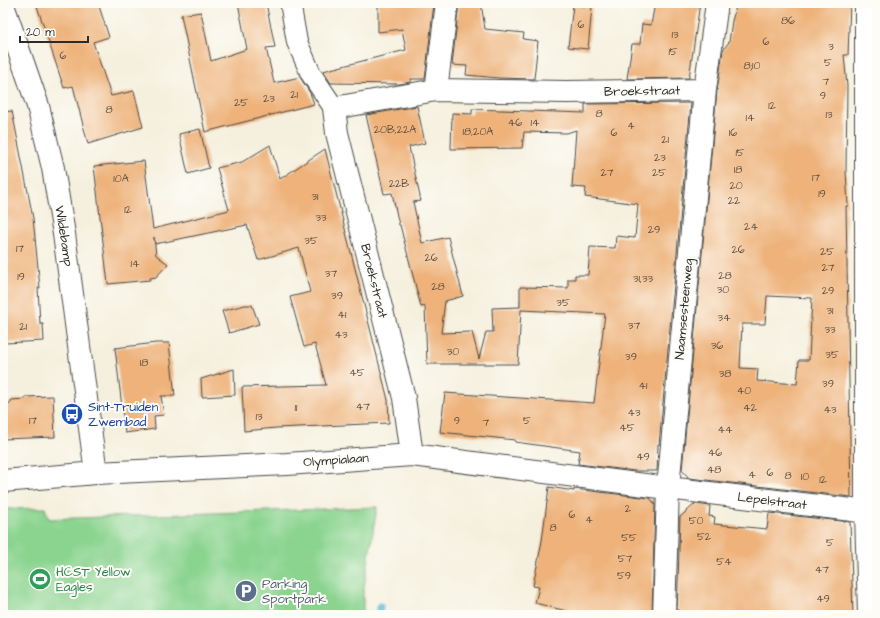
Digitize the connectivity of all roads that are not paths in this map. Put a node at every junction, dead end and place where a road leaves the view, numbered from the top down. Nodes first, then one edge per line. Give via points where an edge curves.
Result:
1 (447, 3) edge
2 (717, 3) edge
3 (866, 3) edge
4 (3, 5) edge
5 (291, 8) dead end
6 (436, 90) junction
7 (705, 90) junction
8 (334, 108) junction
9 (412, 455) junction
10 (96, 473) junction
11 (3, 481) edge
12 (668, 488) junction
13 (872, 513) edge
14 (664, 615) edge
15 (869, 615) edge

1 - 6 street
2 - 7 street, Naamsesteenweg
3 - 13 street
4 - 10 street, Wildebamp via 38,106 53,168
5 - 8 street, Broekstraat via 302,55 311,74
6 - 7 street, Broekstraat
6 - 8 street, Broekstraat
7 - 12 street, Naamsesteenweg
8 - 9 street, Broekstraat via 337,133 404,398
9 - 10 street, Olympialaan
9 - 12 street, Olympialaan
10 - 11 street, Olympialaan
12 - 13 street, Lepelstraat
12 - 14 street, Naamsesteenweg
13 - 15 street

